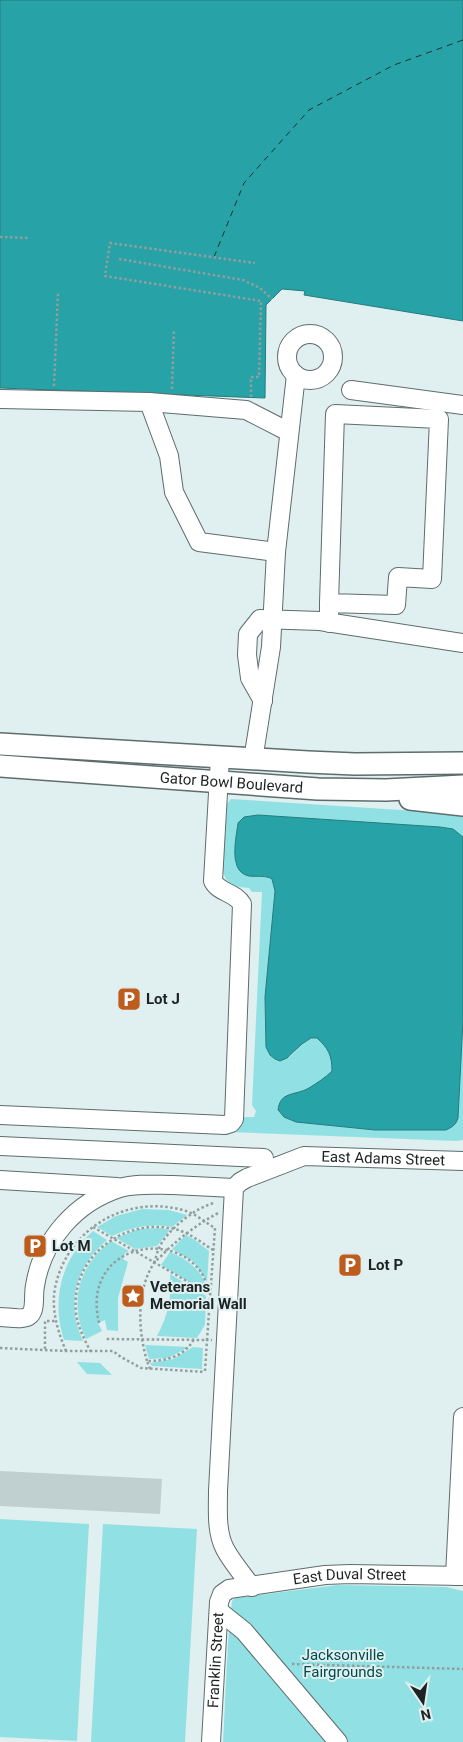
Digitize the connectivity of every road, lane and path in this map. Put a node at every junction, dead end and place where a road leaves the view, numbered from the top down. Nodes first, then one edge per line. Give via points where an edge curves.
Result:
1 (0, 237) edge
2 (29, 238) dead end
3 (119, 259) dead end
4 (255, 263) dead end
5 (58, 293) dead end
6 (272, 299) dead end
7 (174, 329) dead end
8 (296, 375) dead end
9 (54, 390) dead end
10 (351, 390) dead end
11 (172, 395) dead end
12 (252, 398) dead end
13 (0, 399) edge
14 (149, 402) junction
15 (463, 405) edge
16 (289, 432) junction
17 (276, 552) junction
18 (329, 603) junction
19 (273, 619) junction
20 (329, 623) junction
21 (463, 643) edge
22 (0, 744) edge
23 (463, 750) edge
24 (220, 758) junction
25 (253, 760) junction
26 (463, 763) edge
27 (355, 764) junction
28 (0, 766) edge
29 (218, 783) junction
30 (463, 786) edge
31 (318, 790) junction
32 (463, 805) edge
33 (0, 1115) edge
34 (0, 1146) edge
35 (264, 1158) dead end
36 (463, 1161) edge
37 (0, 1180) edge
38 (121, 1187) junction
39 (234, 1188) junction
40 (192, 1214) junction
41 (203, 1221) junction
42 (93, 1227) junction
43 (174, 1229) junction
44 (185, 1233) junction
45 (112, 1239) junction
46 (158, 1248) junction
47 (168, 1250) junction
48 (214, 1250) junction
49 (133, 1251) junction
50 (154, 1263) junction
51 (210, 1295) junction
52 (0, 1317) edge
53 (56, 1321) junction
54 (99, 1323) dead end
55 (105, 1339) dead end
56 (141, 1339) junction
57 (194, 1340) junction
58 (207, 1340) junction
59 (217, 1340) dead end
60 (0, 1348) edge
61 (45, 1349) junction
62 (66, 1351) junction
63 (91, 1352) junction
64 (147, 1361) junction
65 (150, 1370) junction
66 (205, 1372) junction
67 (210, 1372) dead end
68 (463, 1417) edge
69 (459, 1576) edge
70 (244, 1587) junction
71 (218, 1611) junction
72 (272, 1664) junction
73 (463, 1669) edge
74 (211, 1742) edge
75 (338, 1742) edge

1 - 2 path
3 - 6 path via 243,280 260,288
4 - 12 path via 110,243 105,276 261,301 259,377 251,377
5 - 9 path
7 - 11 path
8 - 16 street
10 - 15 street
13 - 14 street
14 - 16 street via 246,410
14 - 17 street via 170,456 174,492 199,542
16 - 17 street
17 - 19 street
18 - 18 street via 335,414 439,418 432,579 398,577 396,605
18 - 20 street
19 - 20 street
19 - 25 street
20 - 21 street
22 - 24 main road, Gator Bowl Boulevard
23 - 27 main road
24 - 25 main road, Gator Bowl Boulevard
24 - 29 street
25 - 27 main road, Gator Bowl Boulevard
26 - 27 main road, Gator Bowl Boulevard
28 - 29 main road, Gator Bowl Boulevard
29 - 31 main road, Gator Bowl Boulevard
29 - 33 street via 213,881 242,904 234,1119 225,1125
30 - 31 main road, Gator Bowl Boulevard
31 - 32 main road
34 - 35 street
36 - 39 street, East Adams Street via 304,1156 247,1178
37 - 38 street
38 - 39 street
38 - 52 street via 89,1203 67,1219 54,1237 39,1267 30,1316
39 - 70 street via 218,1519 220,1538
40 - 41 path
40 - 41 path via 216,1202 220,1212
40 - 42 path via 171,1207 133,1208
40 - 43 path
41 - 44 path
41 - 48 path via 215,1228
42 - 45 path
42 - 53 path via 71,1250 61,1269 55,1289
43 - 44 path
43 - 45 path via 138,1228
43 - 46 path
44 - 47 path
44 - 48 path
45 - 49 path
45 - 63 path via 86,1264 76,1296 78,1324
46 - 47 path
46 - 49 path
46 - 50 path
47 - 50 path
47 - 51 path via 192,1262 201,1272
48 - 51 path
49 - 50 path
49 - 54 path via 120,1258 102,1280 97,1296
50 - 51 path
50 - 56 path via 143,1295
51 - 58 path
53 - 61 path via 45,1321
53 - 62 path
55 - 56 path
56 - 57 path
56 - 64 path
57 - 58 path
57 - 64 path via 190,1348 180,1354 160,1361
58 - 59 path
58 - 66 path
60 - 61 path
61 - 62 path
62 - 63 path
63 - 65 path via 113,1351 133,1365
64 - 65 path
65 - 66 path
66 - 67 path
68 - 69 street
69 - 70 street, East Duval Street via 333,1574
70 - 71 street, Franklin Street via 229,1589 222,1594
71 - 72 street via 244,1631
71 - 74 street, Franklin Street
72 - 73 path
72 - 75 street

